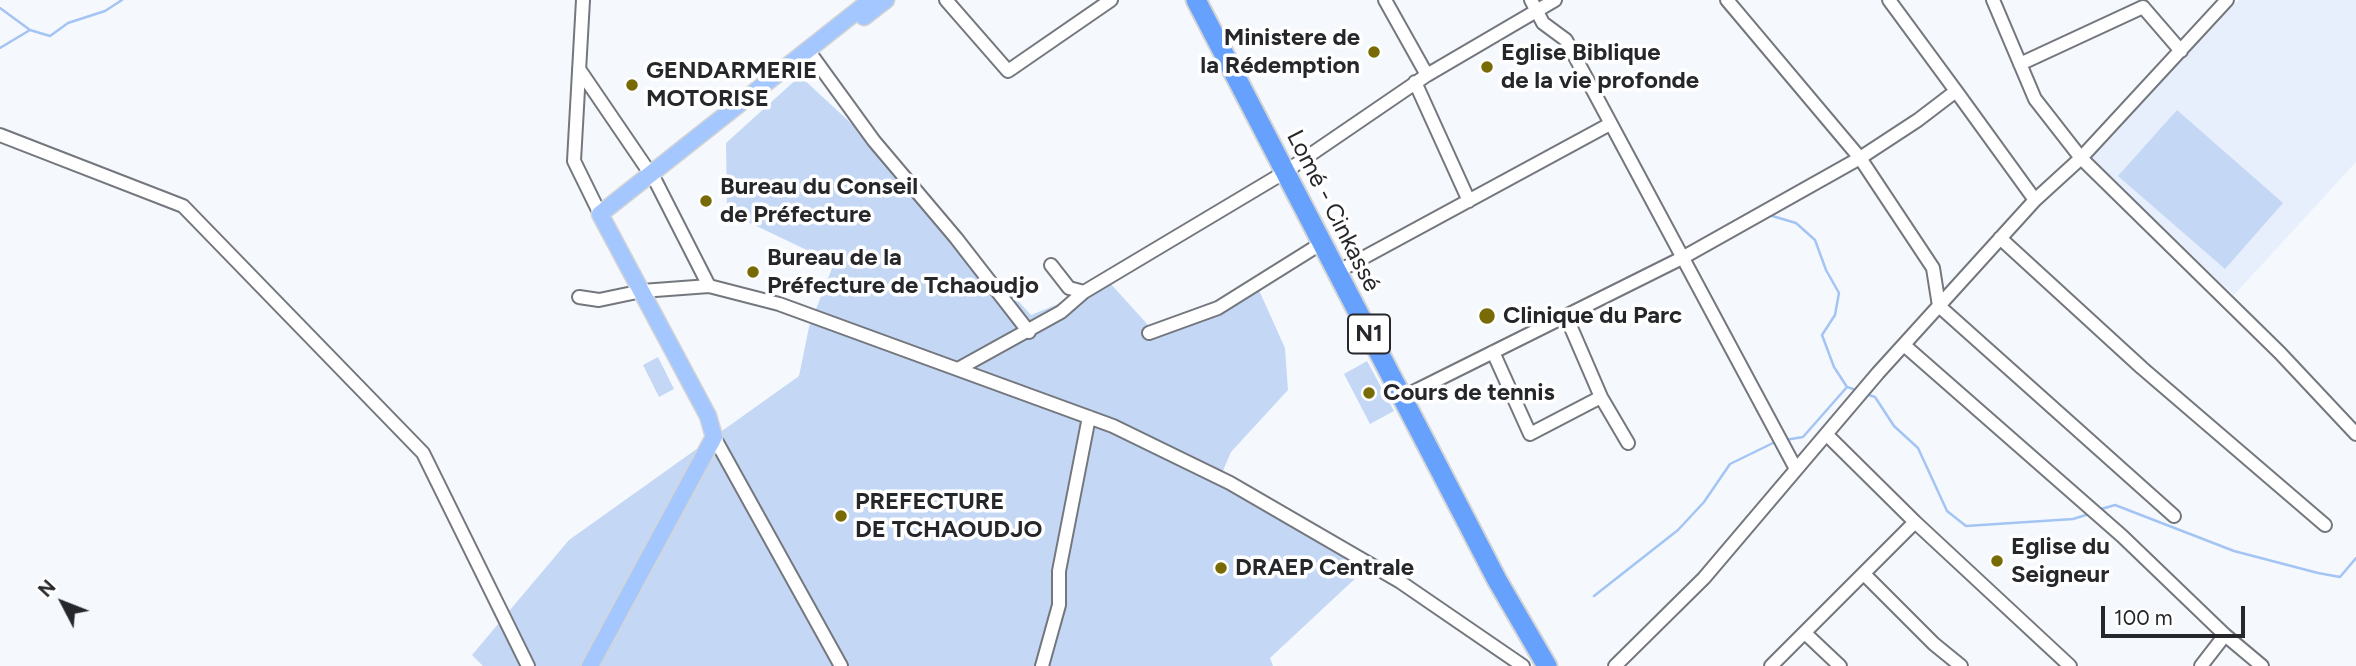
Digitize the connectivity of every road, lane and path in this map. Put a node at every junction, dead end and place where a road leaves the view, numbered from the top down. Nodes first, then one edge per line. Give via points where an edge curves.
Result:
1 (583, 0) edge
2 (871, 0) edge
3 (886, 0) edge
4 (946, 0) edge
5 (1111, 0) edge
6 (1196, 0) edge
7 (1385, 0) edge
8 (1555, 0) edge
9 (1727, 0) edge
10 (1889, 0) edge
11 (1993, 0) edge
12 (2227, 0) edge
13 (1534, 5) edge
14 (2181, 51) junction
15 (813, 57) junction
16 (2020, 64) junction
17 (579, 69) junction
18 (1421, 79) junction
19 (1956, 91) junction
20 (1610, 124) junction
21 (0, 135) edge
22 (1860, 158) junction
23 (2081, 158) junction
24 (1285, 172) junction
25 (653, 178) junction
26 (2035, 200) junction
27 (1469, 201) junction
28 (602, 218) junction
29 (2000, 238) junction
30 (1322, 243) junction
31 (1682, 258) junction
32 (1051, 265) dead end
33 (1337, 272) junction
34 (709, 286) junction
35 (642, 291) junction
36 (1084, 292) junction
37 (579, 297) dead end
38 (1938, 306) junction
39 (1566, 316) junction
40 (1029, 332) junction
41 (1149, 334) dead end
42 (1904, 345) junction
43 (1493, 352) junction
44 (958, 369) junction
45 (1601, 397) junction
46 (1401, 398) junction
47 (1088, 417) junction
48 (1826, 434) junction
49 (2356, 434) edge
50 (714, 437) junction
51 (1628, 443) dead end
52 (1796, 470) junction
53 (2174, 516) dead end
54 (1915, 522) junction
55 (2325, 525) dead end
56 (1864, 574) junction
57 (1805, 633) junction
58 (2225, 635) junction
59 (528, 666) edge
60 (590, 666) edge
61 (841, 666) edge
62 (1042, 666) edge
63 (1523, 666) edge
64 (1547, 666) edge
65 (1615, 666) edge
66 (1770, 666) edge
67 (1840, 666) edge
68 (1961, 666) edge
69 (2070, 666) edge
70 (2201, 666) edge
71 (2262, 666) edge

1 - 17 street
2 - 25 main road
3 - 15 main road
4 - 5 street via 1008,71
6 - 24 highway, Lomé - Cinkassé / N1
7 - 18 street
8 - 13 street
9 - 22 street
10 - 19 street
11 - 16 street
12 - 14 street
13 - 18 street
13 - 20 street via 1543,23 1566,40
14 - 16 street via 2143,7
14 - 23 street
15 - 25 main road
15 - 40 street via 874,141
16 - 23 street via 2035,99
17 - 25 street
17 - 28 street via 574,161
18 - 24 street
18 - 27 street
19 - 22 street
19 - 26 street
20 - 27 street
20 - 31 street
21 - 59 street via 183,206 423,453
22 - 31 street
22 - 38 street via 1933,268
23 - 26 street
23 - 49 street
24 - 30 highway, Lomé - Cinkassé / N1
24 - 36 street
25 - 28 main road
25 - 34 street
26 - 29 street
27 - 33 street
28 - 35 main road
29 - 38 street
29 - 55 street
30 - 33 highway, Lomé - Cinkassé / N1
30 - 41 street via 1218,308
31 - 39 street
31 - 52 street
32 - 36 street via 1069,288
33 - 46 highway, Lomé - Cinkassé / N1
34 - 35 street
34 - 44 street via 779,304
35 - 37 street via 599,300
35 - 50 main road via 708,416
36 - 40 street
38 - 42 street
38 - 53 street
39 - 43 street
39 - 45 street
40 - 44 street
42 - 48 street
42 - 58 street via 2122,536
43 - 45 street via 1530,434
43 - 46 street
44 - 47 street
45 - 51 street
46 - 64 highway, Lomé - Cinkassé / N1
47 - 62 street via 1059,571 1059,605
47 - 63 street via 1230,483 1399,581
48 - 52 street
48 - 54 street
50 - 60 main road
50 - 61 street
52 - 65 street via 1704,578
54 - 56 street
54 - 69 street
56 - 57 street
56 - 68 street
57 - 66 street
57 - 67 street
58 - 70 street
58 - 71 street

